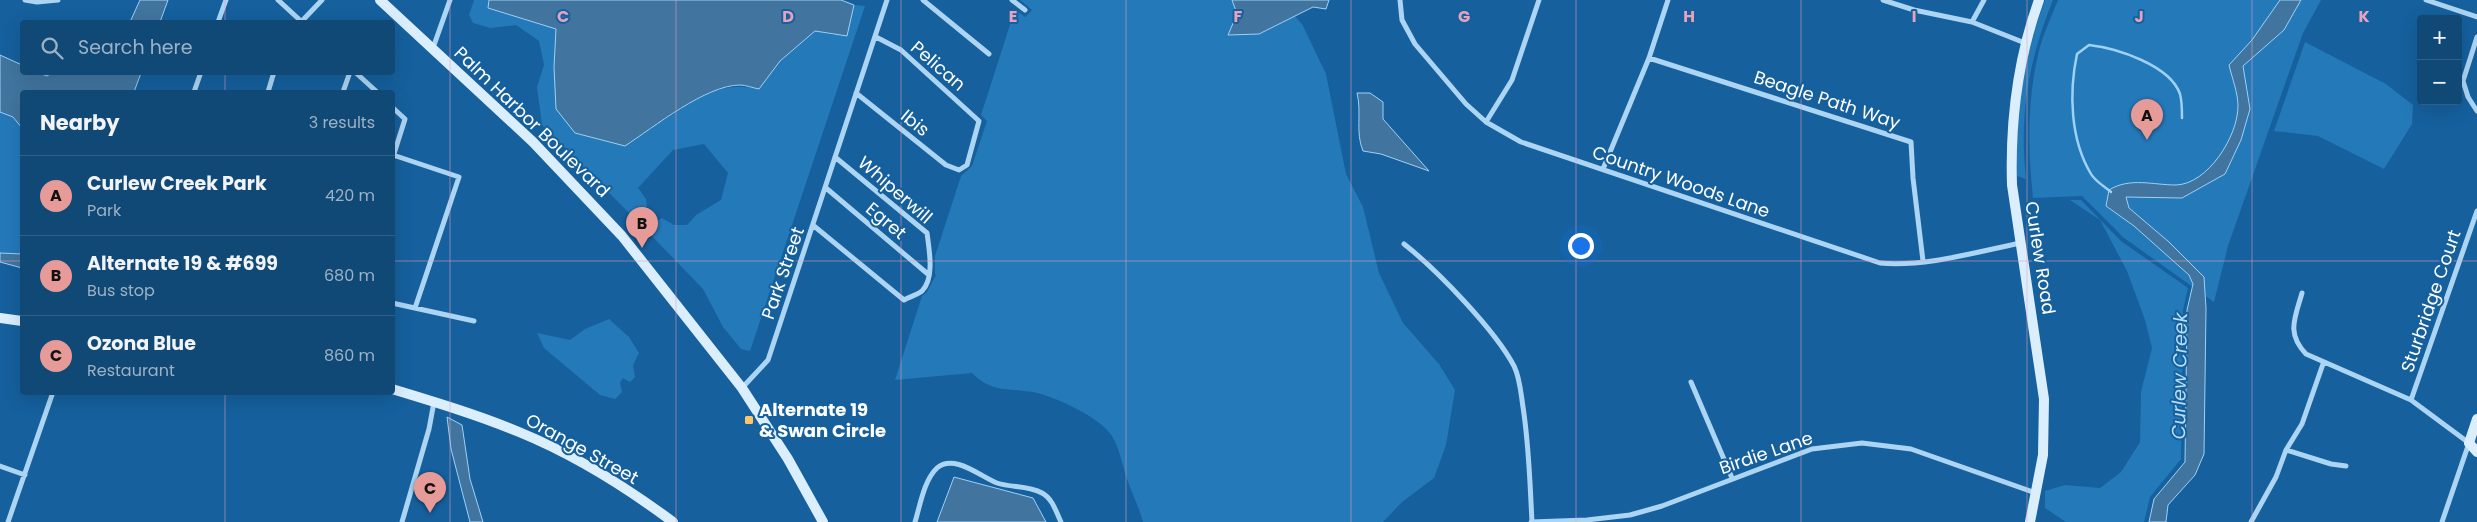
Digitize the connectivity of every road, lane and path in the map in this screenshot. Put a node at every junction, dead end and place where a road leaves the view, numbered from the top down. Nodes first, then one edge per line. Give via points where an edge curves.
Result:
1 (25, 0) edge
2 (58, 0) edge
3 (226, 0) edge
4 (278, 0) edge
5 (322, 0) edge
6 (380, 0) edge
7 (450, 0) edge
8 (887, 0) edge
9 (923, 0) edge
10 (1012, 0) edge
11 (1400, 0) edge
12 (1539, 0) edge
13 (1668, 0) edge
14 (1883, 0) edge
15 (1984, 0) edge
16 (2039, 0) edge
17 (2426, 0) edge
18 (1025, 10) dead end
19 (2477, 17) edge
20 (219, 20) edge
21 (300, 20) edge
22 (304, 20) edge
23 (1972, 22) junction
24 (876, 37) junction
25 (2477, 37) edge
26 (2024, 43) junction
27 (433, 49) junction
28 (989, 54) dead end
29 (1649, 58) junction
30 (200, 75) edge
31 (273, 75) edge
32 (349, 75) edge
33 (358, 75) edge
34 (195, 90) edge
35 (269, 90) edge
36 (344, 90) edge
37 (375, 90) edge
38 (856, 93) junction
39 (395, 110) edge
40 (2477, 111) edge
41 (1486, 122) junction
42 (395, 150) edge
43 (395, 157) edge
44 (835, 157) junction
45 (1603, 169) junction
46 (959, 170) joint
47 (826, 188) junction
48 (2477, 211) edge
49 (814, 226) junction
50 (2021, 243) junction
51 (1404, 244) dead end
52 (1923, 261) junction
53 (929, 275) junction
54 (2302, 293) dead end
55 (395, 304) edge
56 (415, 308) junction
57 (0, 318) edge
58 (20, 321) edge
59 (474, 321) dead end
60 (2323, 364) junction
61 (1692, 382) dead end
62 (742, 388) junction
63 (395, 390) edge
64 (52, 395) edge
65 (2411, 400) junction
66 (434, 402) junction
67 (2477, 419) edge
68 (2469, 443) junction
69 (2286, 450) junction
70 (2477, 452) edge
71 (0, 466) edge
72 (2346, 466) dead end
73 (25, 475) junction
74 (1732, 478) junction
75 (2037, 493) junction
76 (8, 522) edge
77 (402, 522) edge
78 (673, 522) edge
79 (823, 522) edge
80 (915, 522) edge
81 (1061, 522) edge
82 (1532, 522) edge
83 (2030, 522) edge
84 (2251, 522) edge
85 (2442, 522) edge

1 - 2 street
3 - 20 street
4 - 21 street
5 - 22 street
6 - 27 main road, Palm Harbor Boulevard
7 - 27 street
8 - 24 street, Park Street
9 - 28 street
10 - 18 street
11 - 41 street, Country Woods Lane via 1402,20 1415,44 1466,104
12 - 41 street via 1512,80
13 - 29 street
14 - 23 street
15 - 23 street
16 - 26 main road, Curlew Road
17 - 19 street
23 - 26 street
24 - 38 street, Park Street
24 - 46 street, Pelican via 901,50 979,121 967,165
25 - 40 street via 2463,81
26 - 50 main road, Curlew Road via 2015,91 2011,154
27 - 62 main road, Palm Harbor Boulevard via 599,209
29 - 45 street
29 - 52 street, Beagle Path Way via 1911,142
30 - 34 street
31 - 35 street
32 - 36 street
33 - 37 street
38 - 44 street, Park Street
38 - 46 street, Ibis via 946,165
39 - 42 street via 406,119
41 - 45 street, Country Woods Lane via 1521,142
43 - 56 street via 459,177
44 - 47 street, Park Street
44 - 53 street, Whiperwill via 927,233
45 - 52 street, Country Woods Lane via 1880,263 1896,265
47 - 49 street, Park Street
47 - 53 street, Egret
48 - 65 street, Sturbridge Court
49 - 53 street via 904,300 922,290
49 - 62 street, Park Street via 768,360
50 - 52 street, Country Woods Lane
50 - 75 main road, Curlew Road via 2044,400 2043,455
51 - 82 street via 1423,259 1483,323 1514,367 1527,437
54 - 60 street via 2293,334 2298,346
55 - 56 street
56 - 59 street
57 - 58 main road
60 - 65 street via 2369,380
60 - 69 street via 2302,424
61 - 74 street
62 - 79 main road, Palm Harbor Boulevard via 788,459
63 - 66 main road, Orange Street
64 - 73 street
65 - 68 street
66 - 77 street
66 - 78 main road, Orange Street via 520,432 558,451
67 - 68 main road
68 - 70 main road
68 - 85 street
69 - 72 street
69 - 84 street via 2276,477
71 - 73 street
73 - 76 street
74 - 75 street, Birdie Lane via 1812,449 1862,443 1911,449
74 - 82 street, Birdie Lane via 1630,515
75 - 83 main road, Curlew Road
80 - 81 street via 930,476 938,467 948,464 963,466 999,484 1031,488 1044,494

